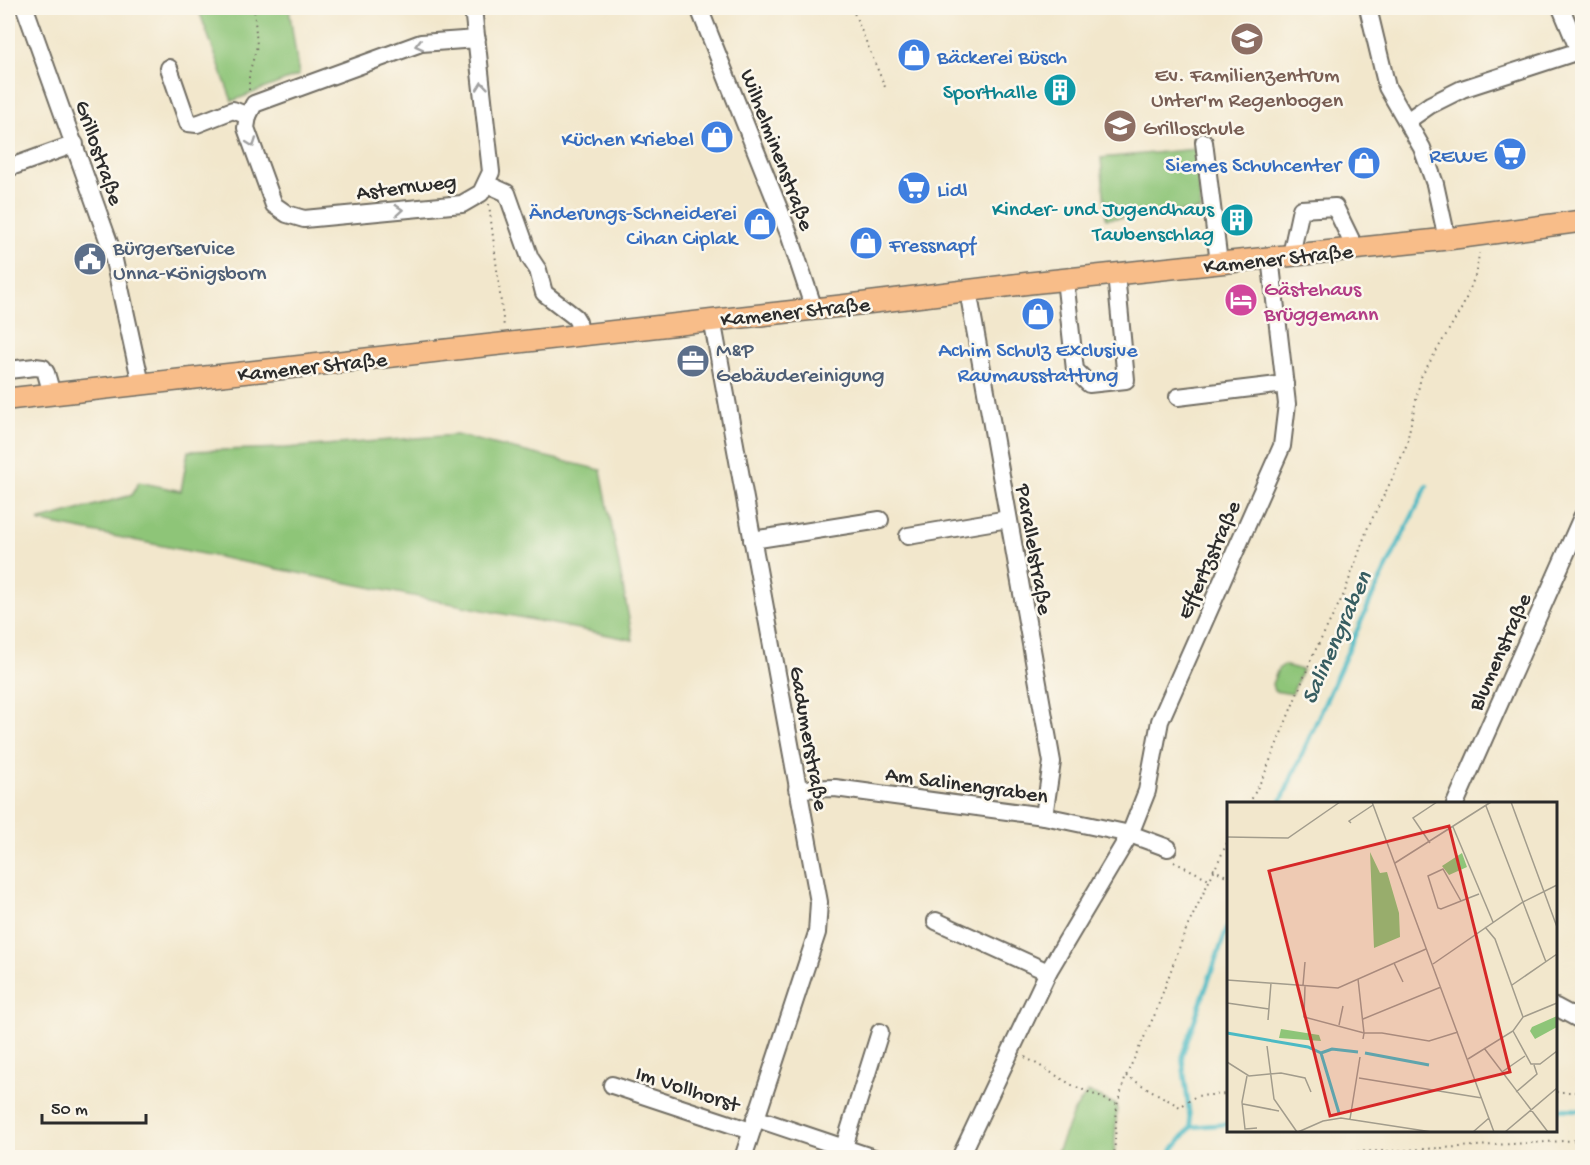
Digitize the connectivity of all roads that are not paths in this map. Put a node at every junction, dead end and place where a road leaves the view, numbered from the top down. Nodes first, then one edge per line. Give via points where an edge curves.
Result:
1 (25, 8) edge
2 (473, 8) edge
3 (699, 8) edge
4 (1368, 8) edge
5 (1561, 8) edge
6 (477, 39) junction
7 (1582, 53) edge
8 (169, 68) dead end
9 (251, 110) junction
10 (1407, 121) junction
11 (1204, 142) dead end
12 (75, 144) junction
13 (8, 168) edge
14 (484, 189) junction
15 (1582, 221) edge
16 (1447, 239) junction
17 (1354, 248) junction
18 (1281, 256) junction
19 (1219, 263) junction
20 (1116, 274) junction
21 (1065, 279) junction
22 (968, 290) junction
23 (814, 309) junction
24 (712, 319) junction
25 (580, 335) junction
26 (8, 370) edge
27 (141, 384) junction
28 (1285, 384) junction
29 (52, 394) junction
30 (1178, 397) dead end
31 (8, 399) edge
32 (1582, 517) edge
33 (1008, 519) junction
34 (880, 520) dead end
35 (908, 536) dead end
36 (752, 540) junction
37 (797, 789) junction
38 (1456, 802) edge
39 (1044, 816) junction
40 (1130, 834) junction
41 (1168, 848) dead end
42 (936, 921) dead end
43 (1048, 972) junction
44 (1557, 1008) edge
45 (1582, 1021) edge
46 (880, 1032) dead end
47 (612, 1085) dead end
48 (753, 1124) junction
49 (844, 1147) junction
50 (743, 1158) edge
51 (874, 1158) edge
52 (960, 1158) edge

1 - 12 street, Grillostraße
2 - 6 street, Asternweg
3 - 23 street, Wilhelminenstraße via 789,234
4 - 10 street via 1387,87
5 - 7 street
6 -> 9 street via 421,43
14 -> 6 street, Asternweg via 491,172
7 - 10 street via 1462,89
8 - 9 street via 188,123 197,124 233,110
9 -> 14 street, Asternweg via 246,128 274,206 287,214 304,219 462,204
10 - 16 street via 1432,175
11 - 19 street
12 - 13 street
12 - 27 street, Grillostraße via 112,251
14 - 25 street via 507,194 544,293 575,317
15 - 16 main road, Kamener Straße
16 - 17 main road, Kamener Straße
17 - 18 main road, Kamener Straße
17 - 18 street, Effertzstraße via 1335,207 1301,209
18 - 19 main road, Kamener Straße
18 - 28 street, Effertzstraße
19 - 20 main road, Kamener Straße
20 - 21 main road, Kamener Straße
20 - 21 street via 1126,380 1089,384 1075,370
21 - 22 main road, Kamener Straße
22 - 23 main road, Kamener Straße
22 - 33 street, Parallelstraße
23 - 24 main road, Kamener Straße
24 - 25 main road, Kamener Straße
24 - 36 street, Gadumerstraße
25 - 27 main road, Kamener Straße
26 - 29 street via 43,368
27 - 29 main road, Kamener Straße
28 - 30 street
28 - 40 street, Effertzstraße via 1282,446 1160,721 1147,791
29 - 31 main road, Kamener Straße
32 - 38 street, Blumenstraße
33 - 35 street
33 - 39 street, Parallelstraße via 1052,762
34 - 36 street
36 - 37 street, Gadumerstraße
37 - 39 street, Am Salinengraben via 835,788
37 - 48 street, Gadumerstraße via 816,883 819,920
39 - 40 street, Am Salinengraben
40 - 41 street
40 - 43 street, Effertzstraße
42 - 43 street
43 - 52 street, Effertzstraße
44 - 45 street
46 - 49 street
47 - 48 street, Im Vollhorst
48 - 49 street, Im Vollhorst
48 - 50 street, Gadumerstraße
49 - 51 street, Im Vollhorst

